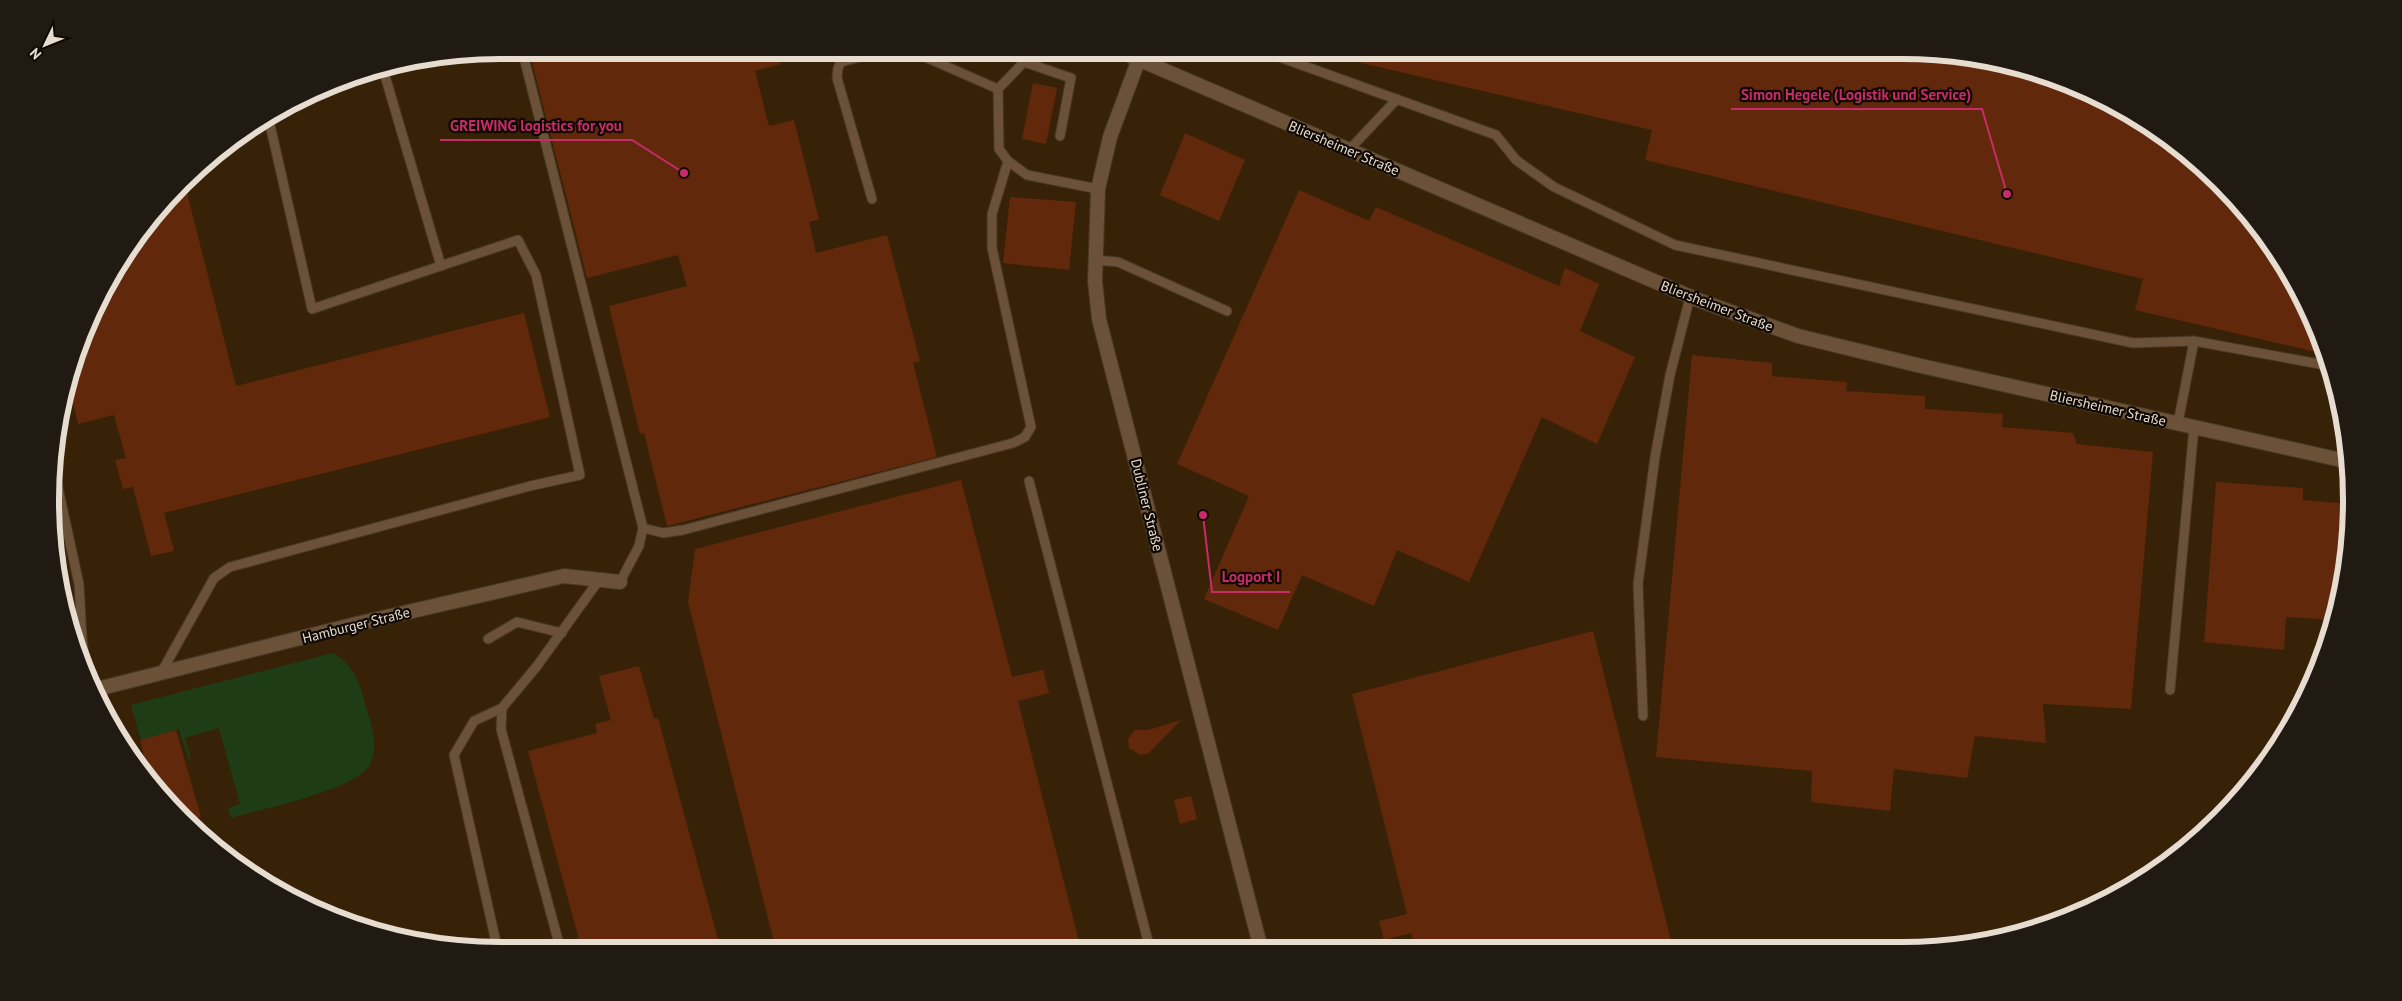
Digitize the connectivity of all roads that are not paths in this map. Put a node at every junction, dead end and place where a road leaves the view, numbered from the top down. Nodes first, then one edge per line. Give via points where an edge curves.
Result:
1 (524, 59) edge
2 (839, 59) edge
3 (852, 59) edge
4 (930, 59) edge
5 (1139, 59) joint
6 (1285, 59) edge
7 (841, 62) junction
8 (385, 74) edge
9 (998, 89) junction
10 (1397, 99) junction
11 (270, 124) edge
12 (1060, 136) dead end
13 (1349, 150) junction
14 (1008, 161) junction
15 (1098, 189) junction
16 (872, 199) dead end
17 (1096, 260) junction
18 (441, 266) junction
19 (1690, 297) junction
20 (1227, 311) dead end
21 (2194, 341) junction
22 (2322, 364) edge
23 (2178, 423) junction
24 (2194, 427) junction
25 (2341, 460) edge
26 (1028, 481) dead end
27 (59, 493) edge
28 (644, 528) junction
29 (599, 580) junction
30 (620, 582) joint
31 (562, 633) junction
32 (488, 639) dead end
33 (83, 644) edge
34 (161, 673) junction
35 (100, 688) edge
36 (2170, 690) dead end
37 (502, 708) junction
38 (1643, 716) dead end
39 (496, 942) edge
40 (560, 942) edge
41 (1148, 942) edge
42 (1259, 942) edge

1 - 28 lane
2 - 7 lane
3 - 7 lane
4 - 9 lane
5 - 13 street, Bliersheimer Straße
5 - 15 street, Dubliner Straße via 1110,137
6 - 10 lane
7 - 16 lane via 837,78
8 - 18 lane
9 - 12 lane via 1024,62 1071,78
9 - 14 lane via 999,149
10 - 13 lane
10 - 21 lane via 1496,135 1516,160 1554,187 1675,245 2133,344
11 - 18 lane via 312,309
13 - 19 street, Bliersheimer Straße
14 - 15 lane via 1027,175
14 - 28 lane via 992,214 992,248 1031,427 1025,437 1013,443 683,530 663,533
15 - 17 street, Dubliner Straße
17 - 20 lane via 1118,262
17 - 42 street, Dubliner Straße via 1100,318
18 - 34 lane via 518,240 536,275 580,475 230,567 214,578
19 - 23 street, Bliersheimer Straße via 1798,336
19 - 38 lane via 1670,375 1655,457 1638,584
21 - 22 lane
21 - 23 lane
23 - 24 street, Bliersheimer Straße
24 - 25 street, Bliersheimer Straße
24 - 36 lane
26 - 41 lane
27 - 33 lane via 80,584
28 - 30 lane via 639,546
29 - 30 street, Hamburger Straße
29 - 31 lane
29 - 34 street, Hamburger Straße via 564,576
31 - 32 lane via 517,622
31 - 37 lane
34 - 35 street, Hamburger Straße
37 - 39 lane via 474,721 454,755
37 - 40 lane via 501,729

